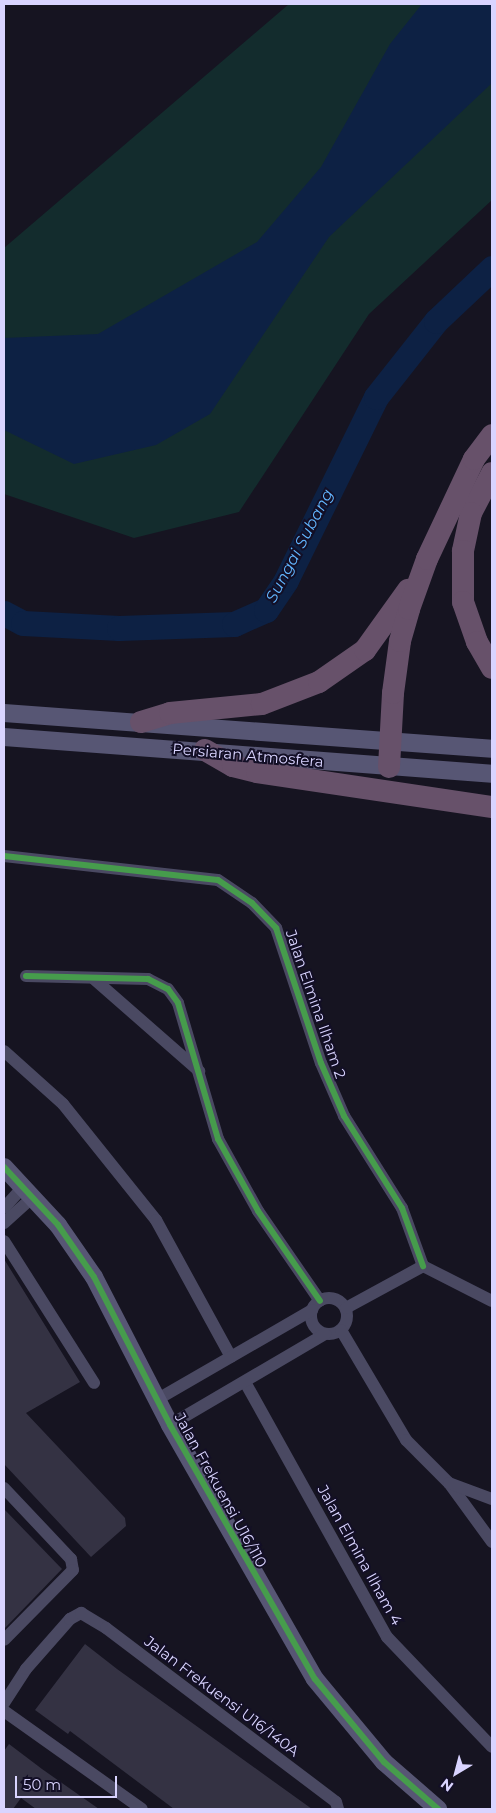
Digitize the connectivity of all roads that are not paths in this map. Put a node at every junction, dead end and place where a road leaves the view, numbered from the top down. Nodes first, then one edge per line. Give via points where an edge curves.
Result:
1 (492, 436) edge
2 (492, 473) edge
3 (427, 559) junction
4 (492, 668) edge
5 (4, 713) edge
6 (141, 722) junction
7 (4, 737) edge
8 (389, 742) junction
9 (492, 749) edge
10 (205, 750) junction
11 (389, 767) junction
12 (492, 774) edge
13 (492, 807) edge
14 (4, 856) edge
15 (26, 976) dead end
16 (94, 979) junction
17 (4, 1051) edge
18 (199, 1071) junction
19 (4, 1167) edge
20 (28, 1192) junction
21 (4, 1208) edge
22 (4, 1224) edge
23 (4, 1241) edge
24 (423, 1266) junction
25 (492, 1301) edge
26 (316, 1305) junction
27 (346, 1308) junction
28 (342, 1330) junction
29 (324, 1334) junction
30 (231, 1357) junction
31 (244, 1382) junction
32 (94, 1383) dead end
33 (158, 1399) junction
34 (170, 1425) junction
35 (449, 1483) junction
36 (4, 1488) edge
37 (492, 1499) edge
38 (492, 1542) edge
39 (4, 1640) edge
40 (4, 1703) edge
41 (4, 1711) edge
42 (492, 1747) edge
43 (142, 1809) edge
44 (338, 1809) edge
45 (438, 1809) edge

1 - 3 highway via 474,459
2 - 4 highway via 471,513 463,551 463,593 476,642
3 - 6 highway via 365,650 319,682 262,704 170,713
3 - 8 highway via 400,641
5 - 6 main road, Persiaran Atmosfera
6 - 8 main road, Persiaran Atmosfera
7 - 10 main road, Persiaran Atmosfera
8 - 9 main road, Persiaran Atmosfera
8 - 11 highway
10 - 11 main road, Persiaran Atmosfera
10 - 13 highway via 233,766 257,772
11 - 12 main road, Persiaran Atmosfera
14 - 24 street, Jalan Elmina Ilham 2 via 218,880 252,902 276,928 321,1062 344,1116 402,1208
15 - 16 street via 44,974
16 - 18 street
16 - 18 street via 148,978 168,989 178,1003
17 - 30 street via 64,1104 156,1220
18 - 26 street via 218,1139
19 - 20 main road, Jalan Frekuensi U16/110
20 - 21 street
20 - 22 street
20 - 33 main road, Jalan Frekuensi U16/110 via 58,1225 94,1277
23 - 32 street
24 - 25 street
24 - 27 street
26 - 27 street via 337,1300
26 - 29 street via 314,1327
26 - 30 street
27 - 28 street via 348,1320
28 - 29 street
28 - 35 street via 406,1440
29 - 31 street
30 - 33 street
31 - 34 street
31 - 42 street, Jalan Elmina Ilham 4 via 387,1636
33 - 34 main road, Jalan Frekuensi U16/110
34 - 45 main road, Jalan Frekuensi U16/110 via 315,1679 384,1762
35 - 37 street
35 - 38 street
36 - 39 street via 71,1559 70,1575
40 - 44 street, Jalan Frekuensi U16/140A via 26,1669 70,1619 81,1613 106,1628 336,1802
41 - 43 street

